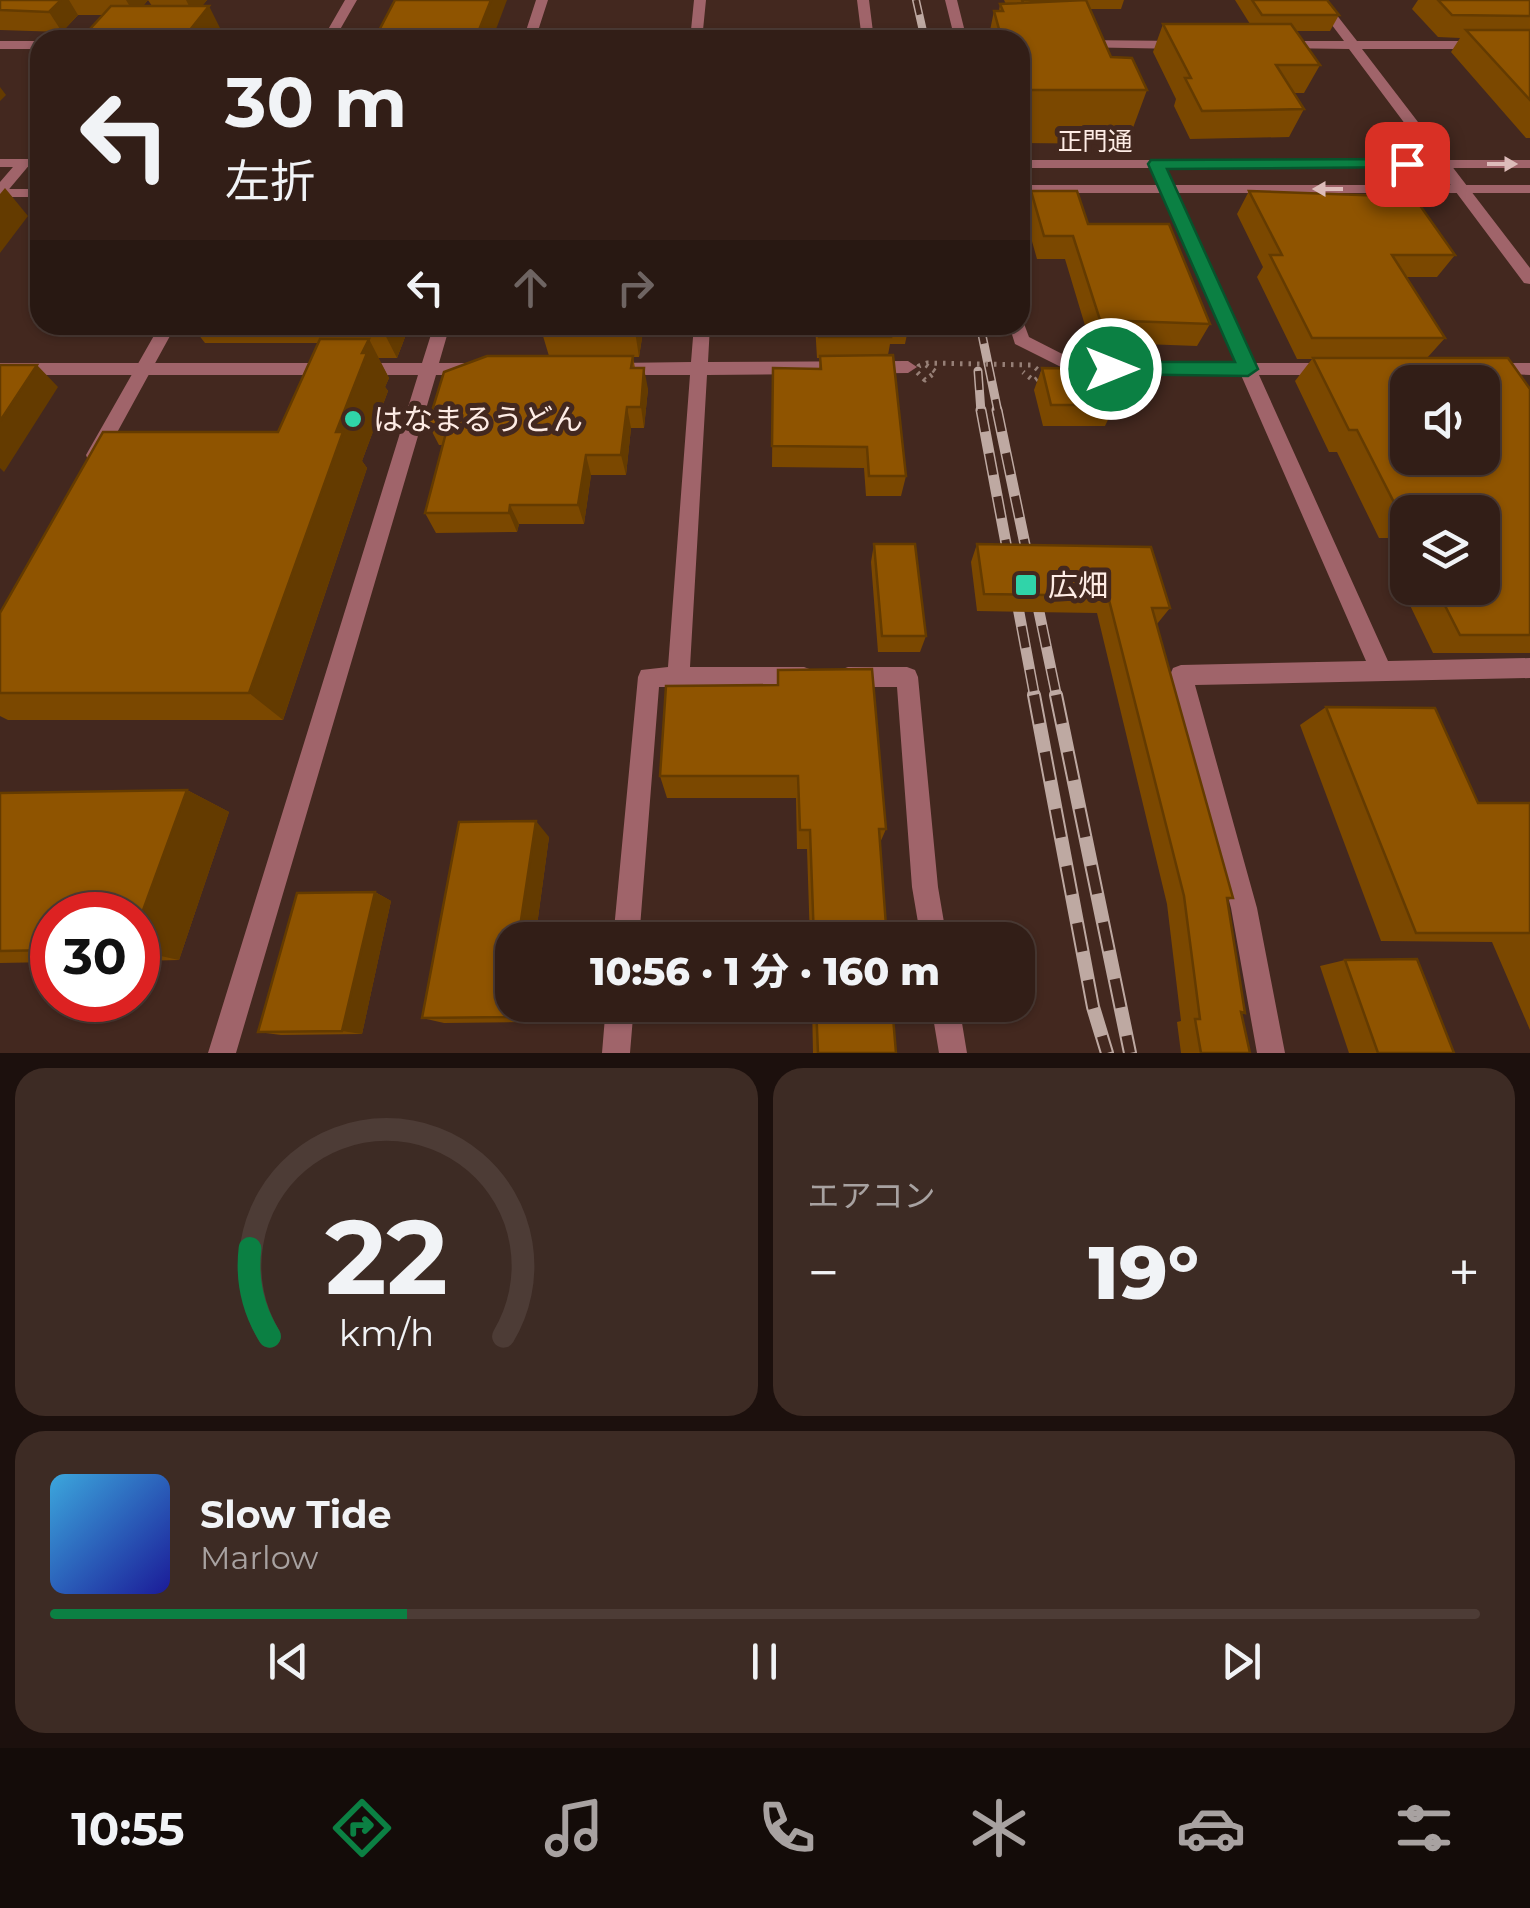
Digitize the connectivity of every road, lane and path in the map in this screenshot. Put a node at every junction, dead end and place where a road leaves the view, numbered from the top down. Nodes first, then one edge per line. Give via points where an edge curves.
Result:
1 (351, 0) edge
2 (542, 0) edge
3 (700, 0) edge
4 (863, 0) edge
5 (951, 0) edge
6 (1319, 0) edge
7 (334, 30) edge
8 (532, 30) edge
9 (697, 30) edge
10 (867, 30) edge
11 (958, 30) edge
12 (1059, 44) edge
13 (1196, 44) edge
14 (1530, 44) edge
15 (0, 45) edge
16 (30, 45) edge
17 (1275, 45) edge
18 (1353, 45) junction
19 (0, 164) edge
20 (30, 164) edge
21 (1030, 164) edge
22 (1156, 164) junction
23 (1443, 164) junction
24 (1530, 164) edge
25 (30, 166) edge
26 (1030, 189) edge
27 (1168, 189) junction
28 (1462, 189) junction
29 (1530, 189) edge
30 (0, 192) edge
31 (30, 193) edge
32 (1530, 278) edge
33 (163, 335) edge
34 (439, 335) edge
35 (702, 335) edge
36 (1020, 335) edge
37 (917, 366) joint
38 (0, 369) edge
39 (144, 369) junction
40 (429, 369) junction
41 (506, 369) edge
42 (603, 369) edge
43 (700, 369) junction
44 (1248, 369) junction
45 (1342, 369) edge
46 (1500, 369) edge
47 (1530, 369) edge
48 (1024, 372) dead end
49 (86, 470) edge
50 (1382, 668) junction
51 (1530, 668) edge
52 (678, 677) junction
53 (628, 922) edge
54 (931, 922) edge
55 (619, 1022) edge
56 (947, 1022) edge
57 (222, 1053) edge
58 (616, 1053) edge
59 (953, 1053) edge
60 (1272, 1053) edge

1 - 7 street
2 - 8 street
3 - 9 street
4 - 10 street
5 - 11 street
6 - 18 street
12 - 13 street
14 - 18 street
15 - 16 street
17 - 18 street
18 - 23 street
19 - 20 street
21 - 22 street, 正門通
22 - 23 street, 正門通
22 - 27 street
23 -> 24 street, 正門通
23 - 28 street
25 - 30 street
26 - 27 street, 正門通
28 -> 27 street, 正門通
27 - 44 street
28 - 29 street, 正門通
28 - 32 street
30 - 31 street
33 - 39 street
34 - 40 street
35 - 43 street
36 - 44 street via 1077,369
37 - 43 street
37 - 48 path, bridge via 936,372 924,380 917,372 919,366 927,363 1032,365 1043,374 1034,381
38 - 39 street
39 - 40 street
39 - 49 street
40 - 41 street
40 - 57 street
42 - 43 street
43 - 52 street
44 - 45 street
44 - 50 street
46 - 47 street
50 - 51 street
50 - 60 street via 1182,675 1244,908
52 - 53 street via 649,677
52 - 54 street via 907,677
55 - 58 street
56 - 59 street

